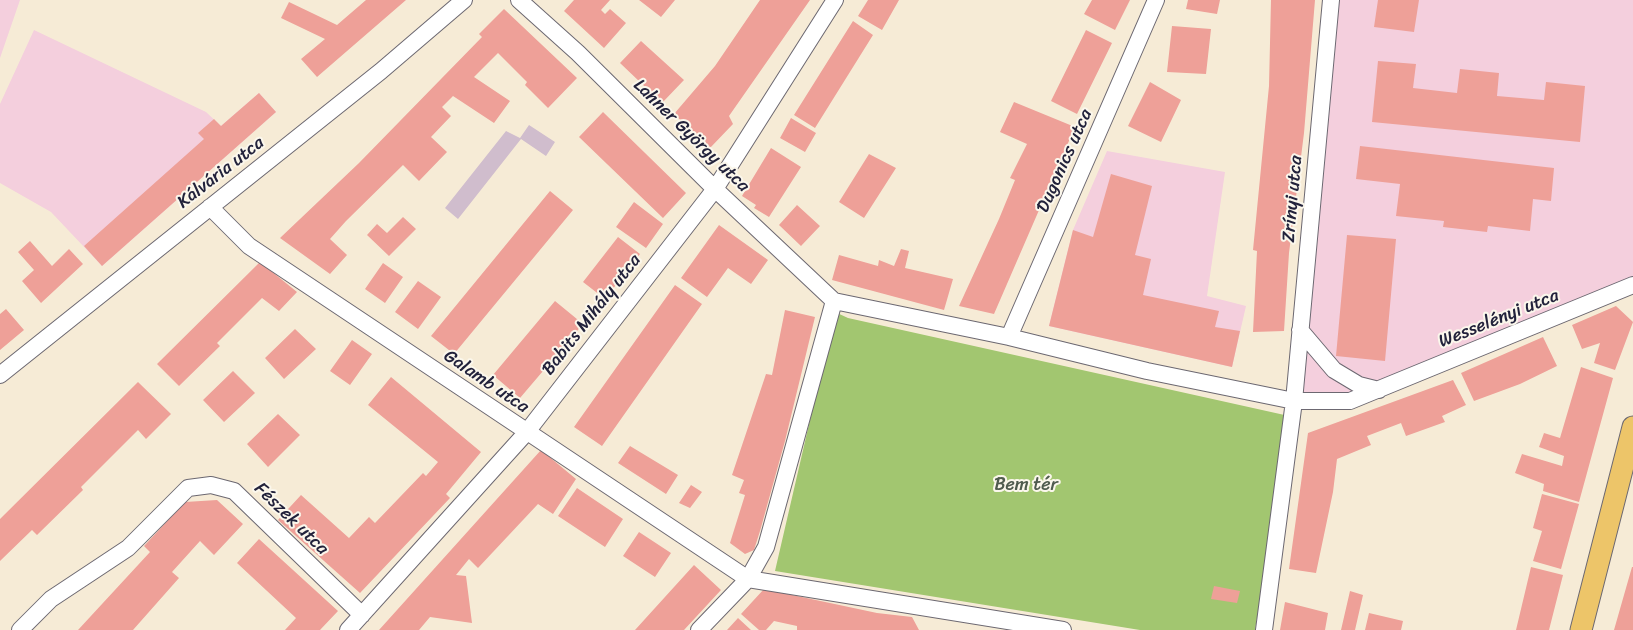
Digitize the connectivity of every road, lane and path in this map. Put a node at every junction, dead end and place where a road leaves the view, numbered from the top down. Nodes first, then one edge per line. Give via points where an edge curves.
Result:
1 (464, 0) edge
2 (520, 0) edge
3 (835, 0) edge
4 (1156, 0) edge
5 (1332, 0) edge
6 (715, 189) junction
7 (210, 207) junction
8 (1633, 285) edge
9 (834, 301) junction
10 (1300, 330) junction
11 (1010, 337) junction
12 (0, 375) edge
13 (1379, 390) junction
14 (1294, 401) junction
15 (1633, 427) edge
16 (526, 432) junction
17 (1627, 470) edge
18 (748, 580) junction
19 (362, 615) junction
20 (993, 624) edge
21 (20, 630) edge
22 (348, 630) edge
23 (699, 630) edge
24 (1063, 630) edge
25 (1264, 630) edge
26 (1581, 630) edge

1 - 7 street, Kálvária utca via 412,46
2 - 6 street, Lahner György utca
3 - 6 street, Babits Mihály utca
4 - 11 street, Dugonics utca
5 - 10 street, Zrínyi utca
6 - 9 street, Lahner György utca
6 - 16 street, Babits Mihály utca
7 - 12 street, Kálvária utca
7 - 16 street, Galamb utca via 250,246
8 - 13 street, Wesselényi utca
9 - 11 street
9 - 18 street via 766,547
10 - 13 street via 1334,370 1359,385
10 - 14 street, Zrínyi utca
11 - 14 street via 1147,371
13 - 14 street, Wesselényi utca via 1350,401
14 - 25 street
15 - 17 main road
16 - 18 street, Galamb utca
16 - 19 street, Babits Mihály utca
17 - 26 main road
18 - 20 street
18 - 23 street
19 - 21 street, Fészek utca via 234,491 211,485 188,488 128,548 51,599
19 - 22 street, Babits Mihály utca
20 - 24 street

